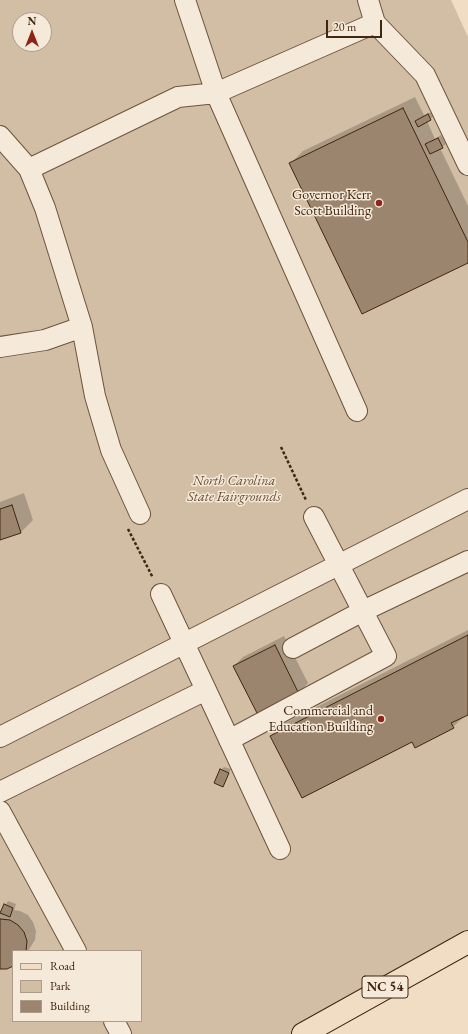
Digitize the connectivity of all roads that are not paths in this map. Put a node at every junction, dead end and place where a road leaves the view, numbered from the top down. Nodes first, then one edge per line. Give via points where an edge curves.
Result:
1 (185, 0) edge
2 (368, 0) edge
3 (375, 24) junction
4 (216, 93) junction
5 (0, 136) edge
6 (468, 165) edge
7 (29, 168) junction
8 (82, 327) junction
9 (0, 347) edge
10 (356, 411) dead end
11 (468, 499) edge
12 (314, 517) road end
13 (133, 520) road end
14 (468, 561) edge
15 (340, 564) junction
16 (161, 594) road end
17 (363, 611) junction
18 (185, 643) junction
19 (293, 648) dead end
20 (206, 690) junction
21 (0, 737) edge
22 (229, 740) junction
23 (0, 792) edge
24 (0, 811) edge
25 (280, 849) dead end
26 (468, 942) edge
27 (75, 950) edge
28 (115, 1022) edge
29 (121, 1034) edge
30 (302, 1034) edge

1 - 4 lane
2 - 3 lane
3 - 4 lane
3 - 6 lane via 425,76
4 - 7 lane via 178,97
4 - 10 lane
5 - 7 lane
7 - 8 lane via 45,208
8 - 9 lane via 45,340
8 - 13 lane via 95,396
11 - 15 lane
12 - 15 lane
14 - 17 lane
15 - 17 lane
15 - 18 lane
16 - 18 lane
17 - 19 lane
17 - 22 lane via 386,656
18 - 20 lane
18 - 21 lane
20 - 22 lane
20 - 23 lane
22 - 25 lane
24 - 27 lane
26 - 30 main road, NC 54
28 - 29 lane

